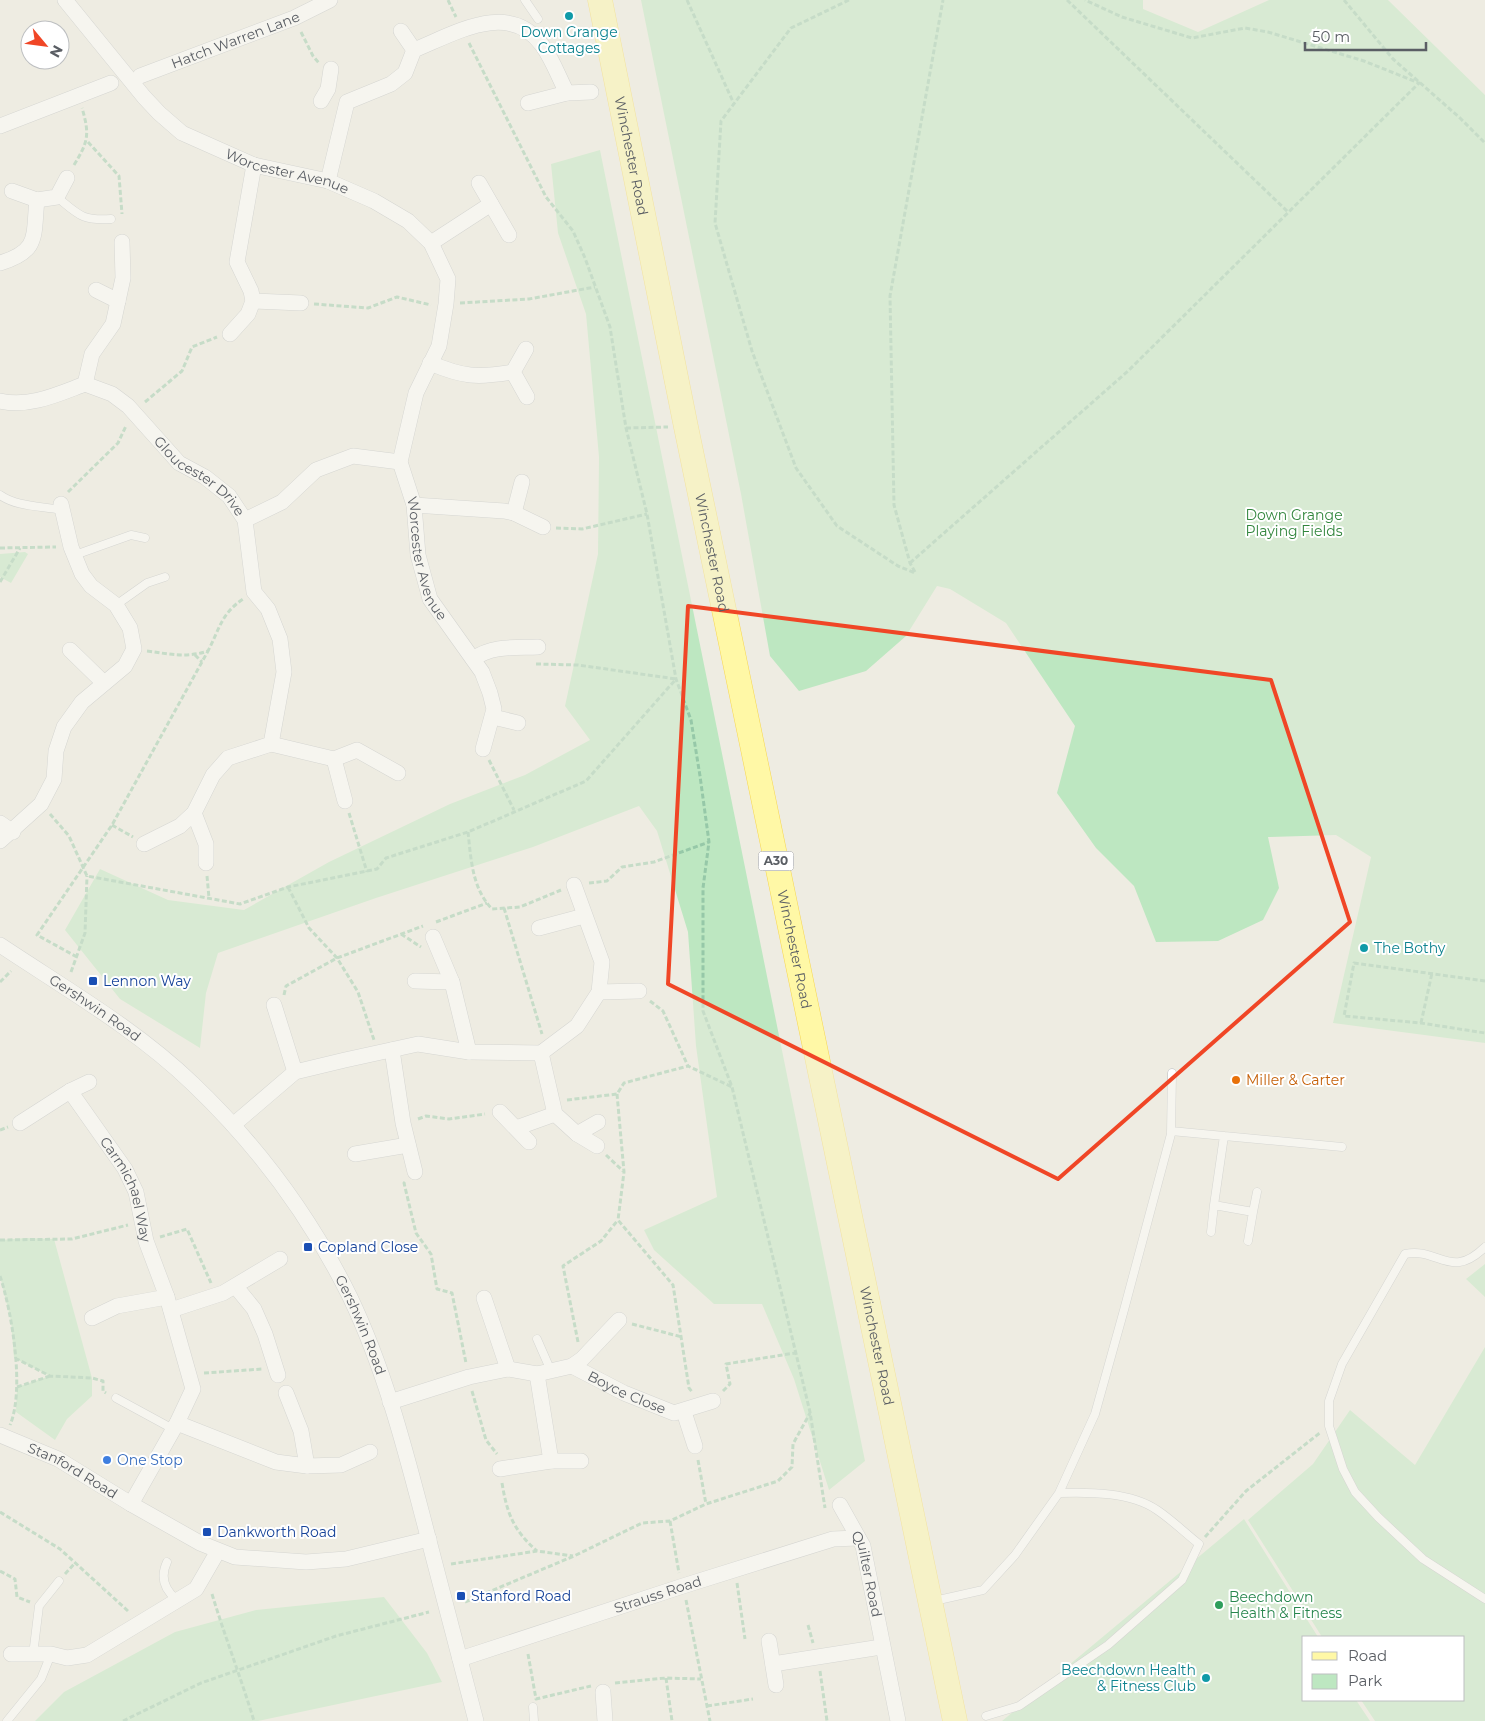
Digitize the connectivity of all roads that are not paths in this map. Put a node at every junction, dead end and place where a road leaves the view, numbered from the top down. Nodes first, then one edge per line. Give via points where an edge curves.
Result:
1 (65, 0) edge
2 (330, 0) edge
3 (524, 0) edge
4 (600, 0) edge
5 (538, 19) dead end
6 (401, 31) dead end
7 (414, 50) junction
8 (330, 71) road end
9 (140, 76) dead end
10 (111, 83) dead end
11 (591, 92) dead end
12 (568, 93) junction
13 (347, 102) junction
14 (528, 103) dead end
15 (0, 126) edge
16 (254, 165) junction
17 (67, 178) road end
18 (328, 181) junction
19 (479, 184) dead end
20 (9, 190) dead end
21 (57, 197) junction
22 (37, 200) junction
23 (491, 204) junction
24 (111, 218) dead end
25 (509, 235) dead end
26 (122, 242) road end
27 (431, 243) junction
28 (0, 263) edge
29 (96, 290) dead end
30 (118, 301) junction
31 (254, 301) junction
32 (301, 303) dead end
33 (230, 334) road end
34 (526, 349) dead end
35 (430, 363) junction
36 (513, 372) junction
37 (85, 384) junction
38 (527, 397) dead end
39 (0, 401) edge
40 (400, 462) junction
41 (522, 482) dead end
42 (0, 495) edge
43 (414, 505) junction
44 (61, 507) joint
45 (514, 513) junction
46 (245, 520) junction
47 (543, 527) road end
48 (145, 538) dead end
49 (73, 551) junction
50 (165, 577) dead end
51 (116, 605) junction
52 (538, 647) dead end
53 (70, 650) dead end
54 (473, 659) junction
55 (104, 684) junction
56 (493, 717) junction
57 (518, 723) dead end
58 (271, 744) junction
59 (483, 748) road end
60 (334, 759) junction
61 (398, 773) dead end
62 (345, 801) road end
63 (194, 813) junction
64 (6, 827) edge
65 (0, 841) edge
66 (144, 844) road end
67 (206, 863) road end
68 (574, 885) road end
69 (584, 916) junction
70 (539, 928) dead end
71 (432, 937) dead end
72 (0, 945) edge
73 (415, 981) dead end
74 (452, 982) junction
75 (639, 991) road end
76 (599, 992) junction
77 (276, 1011) road end
78 (386, 1051) junction
79 (544, 1051) junction
80 (469, 1052) junction
81 (295, 1072) junction
82 (1172, 1073) dead end
83 (89, 1082) dead end
84 (70, 1091) junction
85 (554, 1108) junction
86 (500, 1112) road end
87 (598, 1122) dead end
88 (20, 1123) dead end
89 (233, 1125) junction
90 (516, 1128) junction
91 (1171, 1131) junction
92 (578, 1134) junction
93 (1224, 1136) junction
94 (529, 1142) dead end
95 (408, 1145) junction
96 (596, 1146) road end
97 (1342, 1147) dead end
98 (355, 1154) dead end
99 (415, 1172) road end
100 (1257, 1192) dead end
101 (1214, 1205) junction
102 (1254, 1212) junction
103 (1212, 1232) dead end
104 (1248, 1241) dead end
105 (1485, 1247) edge
106 (280, 1259) dead end
107 (236, 1287) junction
108 (484, 1298) dead end
109 (169, 1303) junction
110 (92, 1318) dead end
111 (619, 1320) road end
112 (537, 1339) dead end
113 (577, 1363) junction
114 (508, 1369) junction
115 (276, 1372) road end
116 (544, 1373) junction
117 (286, 1393) dead end
118 (116, 1398) road end
119 (390, 1402) junction
120 (707, 1404) road end
121 (684, 1412) junction
122 (175, 1426) junction
123 (2, 1435) edge
124 (695, 1446) road end
125 (370, 1452) dead end
126 (550, 1461) junction
127 (580, 1461) dead end
128 (308, 1466) junction
129 (500, 1469) dead end
130 (1059, 1493) junction
131 (131, 1504) junction
132 (840, 1505) dead end
133 (855, 1533) junction
134 (429, 1539) junction
135 (218, 1551) junction
136 (167, 1562) dead end
137 (59, 1581) dead end
138 (176, 1599) junction
139 (1485, 1599) edge
140 (929, 1602) junction
141 (769, 1641) dead end
142 (881, 1646) junction
143 (11, 1654) dead end
144 (33, 1654) junction
145 (51, 1654) junction
146 (460, 1659) junction
147 (772, 1664) junction
148 (776, 1684) dead end
149 (602, 1687) road end
150 (533, 1707) dead end
151 (986, 1716) dead end
152 (7, 1721) edge
153 (476, 1721) edge
154 (534, 1721) edge
155 (605, 1721) edge
156 (898, 1721) edge
157 (955, 1721) edge

1 - 16 street, Worcester Avenue via 159,114 182,133
2 - 9 street, Hatch Warren Lane via 294,18
3 - 5 lane
4 - 140 main road, Winchester Road / A30
6 - 7 street
7 - 12 street via 490,20 507,19 524,26 542,45
7 - 13 street via 405,73 391,84
8 - 13 street via 324,95
10 - 15 street
11 - 12 street
12 - 14 street
13 - 18 street
16 - 18 street, Worcester Avenue
16 - 31 street via 237,262
17 - 21 street
18 - 27 street, Worcester Avenue via 408,220
19 - 23 street
20 - 22 street
21 - 22 street
21 - 24 lane via 90,220
22 - 28 street via 32,243 28,251
23 - 25 street
23 - 27 street
26 - 30 street via 123,278
27 - 35 street, Worcester Avenue via 448,278 439,346
29 - 30 street
30 - 37 street via 113,324 92,354
31 - 32 street
31 - 33 street via 248,314
34 - 36 street
35 - 36 street via 456,374 488,376
35 - 40 street, Worcester Avenue via 416,392
36 - 38 street
37 - 39 street via 46,398 13,404
37 - 46 street, Gloucester Drive via 112,394 133,410 179,463 205,477 229,496
40 - 43 street, Worcester Avenue
40 - 46 street via 352,456 316,470 282,502
41 - 45 street
42 - 44 lane via 20,504
43 - 45 street
43 - 54 street, Worcester Avenue via 418,555 430,599
44 - 49 street
45 - 47 street
46 - 58 street, Gloucester Drive via 254,592 268,609 280,639 284,672
48 - 49 lane via 131,535
49 - 51 street via 82,574 91,586
50 - 51 lane via 147,583
51 - 55 street via 130,628 134,649 125,666
52 - 54 street via 496,648
53 - 55 street
54 - 56 street, Worcester Avenue via 490,693
55 - 64 street via 82,702 64,727 56,751 54,779 41,804
56 - 57 street
56 - 59 street, Worcester Avenue
58 - 60 street
58 - 63 street via 228,758 213,775
60 - 61 street via 357,750
60 - 62 street
63 - 66 street via 180,826
63 - 67 street via 206,844
64 - 65 street
68 - 69 street
69 - 70 street
69 - 76 street via 602,962
71 - 74 street
72 - 89 street, Gershwin Road via 129,1031 192,1082
73 - 74 street
74 - 80 street
75 - 76 street
76 - 79 street via 578,1026
77 - 81 street
78 - 80 street via 418,1044
78 - 81 street
78 - 95 street
79 - 80 street
79 - 85 street
81 - 89 street
82 - 91 lane
83 - 84 street
84 - 88 street
84 - 109 street, Carmichael Way via 125,1170 136,1192 146,1241
85 - 90 street
85 - 92 street
86 - 90 street
87 - 92 street
89 - 119 street, Gershwin Road via 297,1205 350,1298
90 - 94 street
91 - 93 lane
91 - 130 lane via 1095,1414
92 - 96 street
93 - 97 lane
93 - 101 lane
95 - 98 street
95 - 99 street
100 - 102 lane
101 - 102 lane
101 - 103 lane
102 - 104 lane
105 - 139 lane via 1465,1262 1448,1264 1418,1252 1406,1254 1342,1364 1329,1401 1329,1426 1343,1469 1355,1492 1423,1559
106 - 107 street
107 - 109 street
107 - 115 street via 254,1308
108 - 114 street
109 - 110 street via 117,1306
109 - 122 street, Carmichael Way via 192,1389
111 - 113 street, Boyce Close
112 - 116 lane
113 - 116 street, Boyce Close
113 - 121 street, Boyce Close via 649,1403 674,1413
114 - 116 street, Boyce Close
114 - 119 street, Boyce Close via 468,1377
116 - 126 street
117 - 128 street via 301,1430
118 - 122 lane
119 - 134 street, Gershwin Road
120 - 121 street, Boyce Close
121 - 124 street, Boyce Close
122 - 128 street via 276,1462
122 - 131 street, Carmichael Way
123 - 131 street, Stanford Road via 58,1459
125 - 128 street via 341,1465
126 - 127 street
126 - 129 street
130 - 140 lane via 1015,1555 983,1590
130 - 151 lane via 1093,1492 1156,1508 1199,1544 1182,1580 1108,1645 1019,1706
131 - 135 street, Stanford Road
132 - 133 street, Quilter Road
133 - 142 street, Quilter Road via 863,1546
133 - 146 street, Strauss Road
134 - 135 street, Stanford Road via 346,1559 306,1562 235,1557
134 - 146 street, Gershwin Road
135 - 138 street via 196,1589
136 - 138 lane via 162,1572 165,1588
137 - 144 lane via 39,1606
138 - 145 street via 87,1654 67,1658
140 - 157 main road, Winchester Road / A30
141 - 147 street
142 - 147 street
142 - 156 street, Quilter Road
143 - 144 street
144 - 145 street
145 - 152 lane via 42,1679
146 - 153 street, Gershwin Road
147 - 148 street
149 - 155 street
150 - 154 lane

